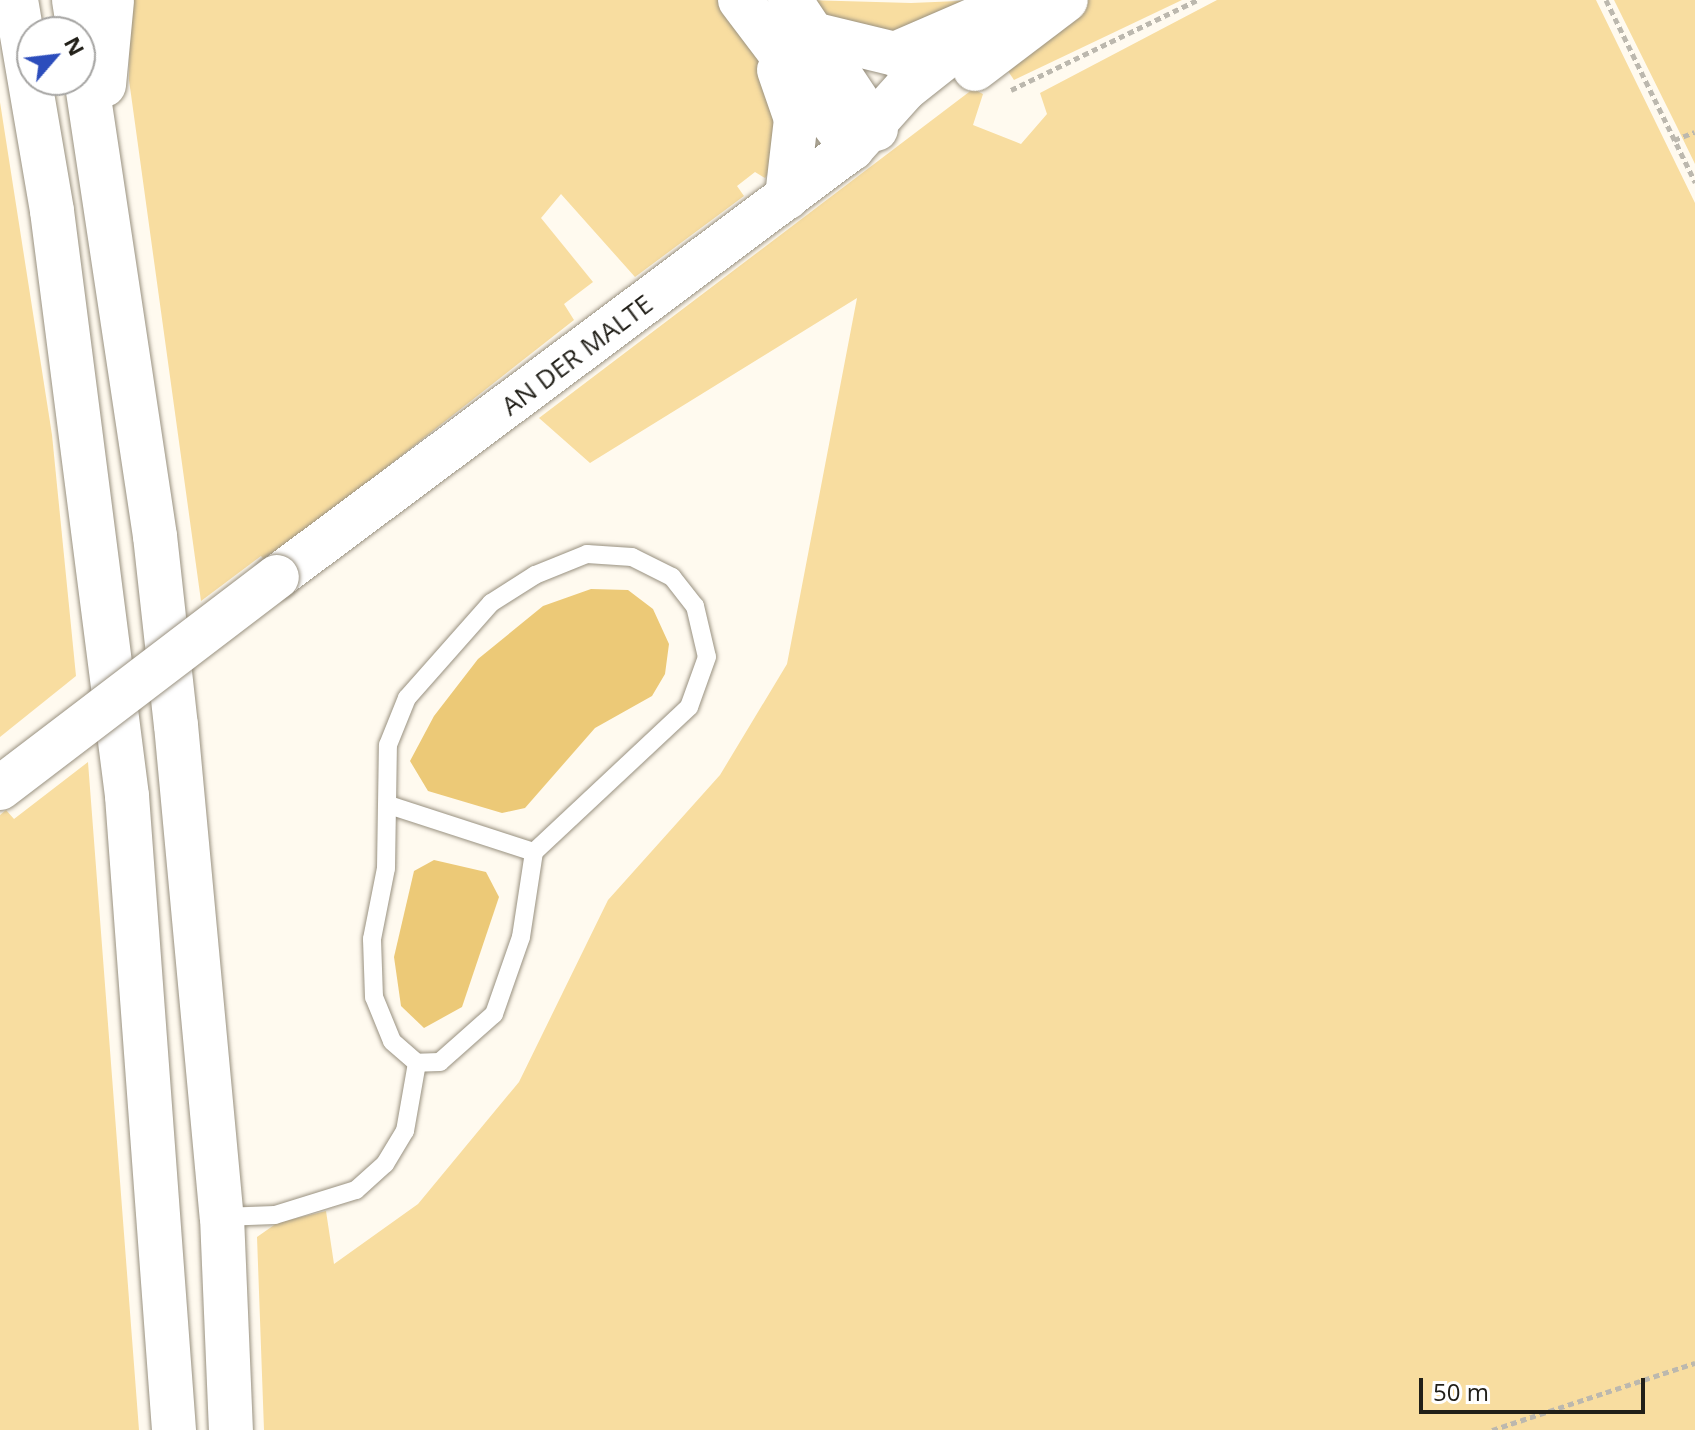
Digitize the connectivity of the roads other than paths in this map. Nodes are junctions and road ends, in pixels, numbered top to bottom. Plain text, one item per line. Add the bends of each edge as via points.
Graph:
1 (16, 0) edge
2 (112, 0) edge
3 (1066, 0) edge
4 (1016, 1) edge
5 (776, 16) edge
6 (89, 96) edge
7 (864, 138) junction
8 (98, 155) junction
9 (787, 197) junction
10 (0, 788) edge
11 (389, 805) junction
12 (534, 852) junction
13 (417, 1063) junction
14 (222, 1217) junction
15 (174, 1430) edge
16 (231, 1430) edge

1 - 15 main road via 69,333 127,796
2 - 8 main road
3 - 7 main road, AN DER MALTE via 921,113
4 - 5 main road via 895,54
4 - 7 main road, AN DER MALTE via 905,89
5 - 7 main road
5 - 9 main road via 796,119
6 - 8 main road
7 - 9 main road, AN DER MALTE
8 - 14 main road via 155,536
9 - 10 main road, AN DER MALTE, bridge
11 - 12 lane
11 - 12 lane via 388,745 407,698 491,603 587,554 632,557 672,577 695,606 707,657 689,707
11 - 13 lane via 386,868 372,939 374,997 392,1041
12 - 13 lane via 521,937 494,1014 440,1062
13 - 14 lane via 405,1131 385,1164 356,1190 275,1215
14 - 16 main road

